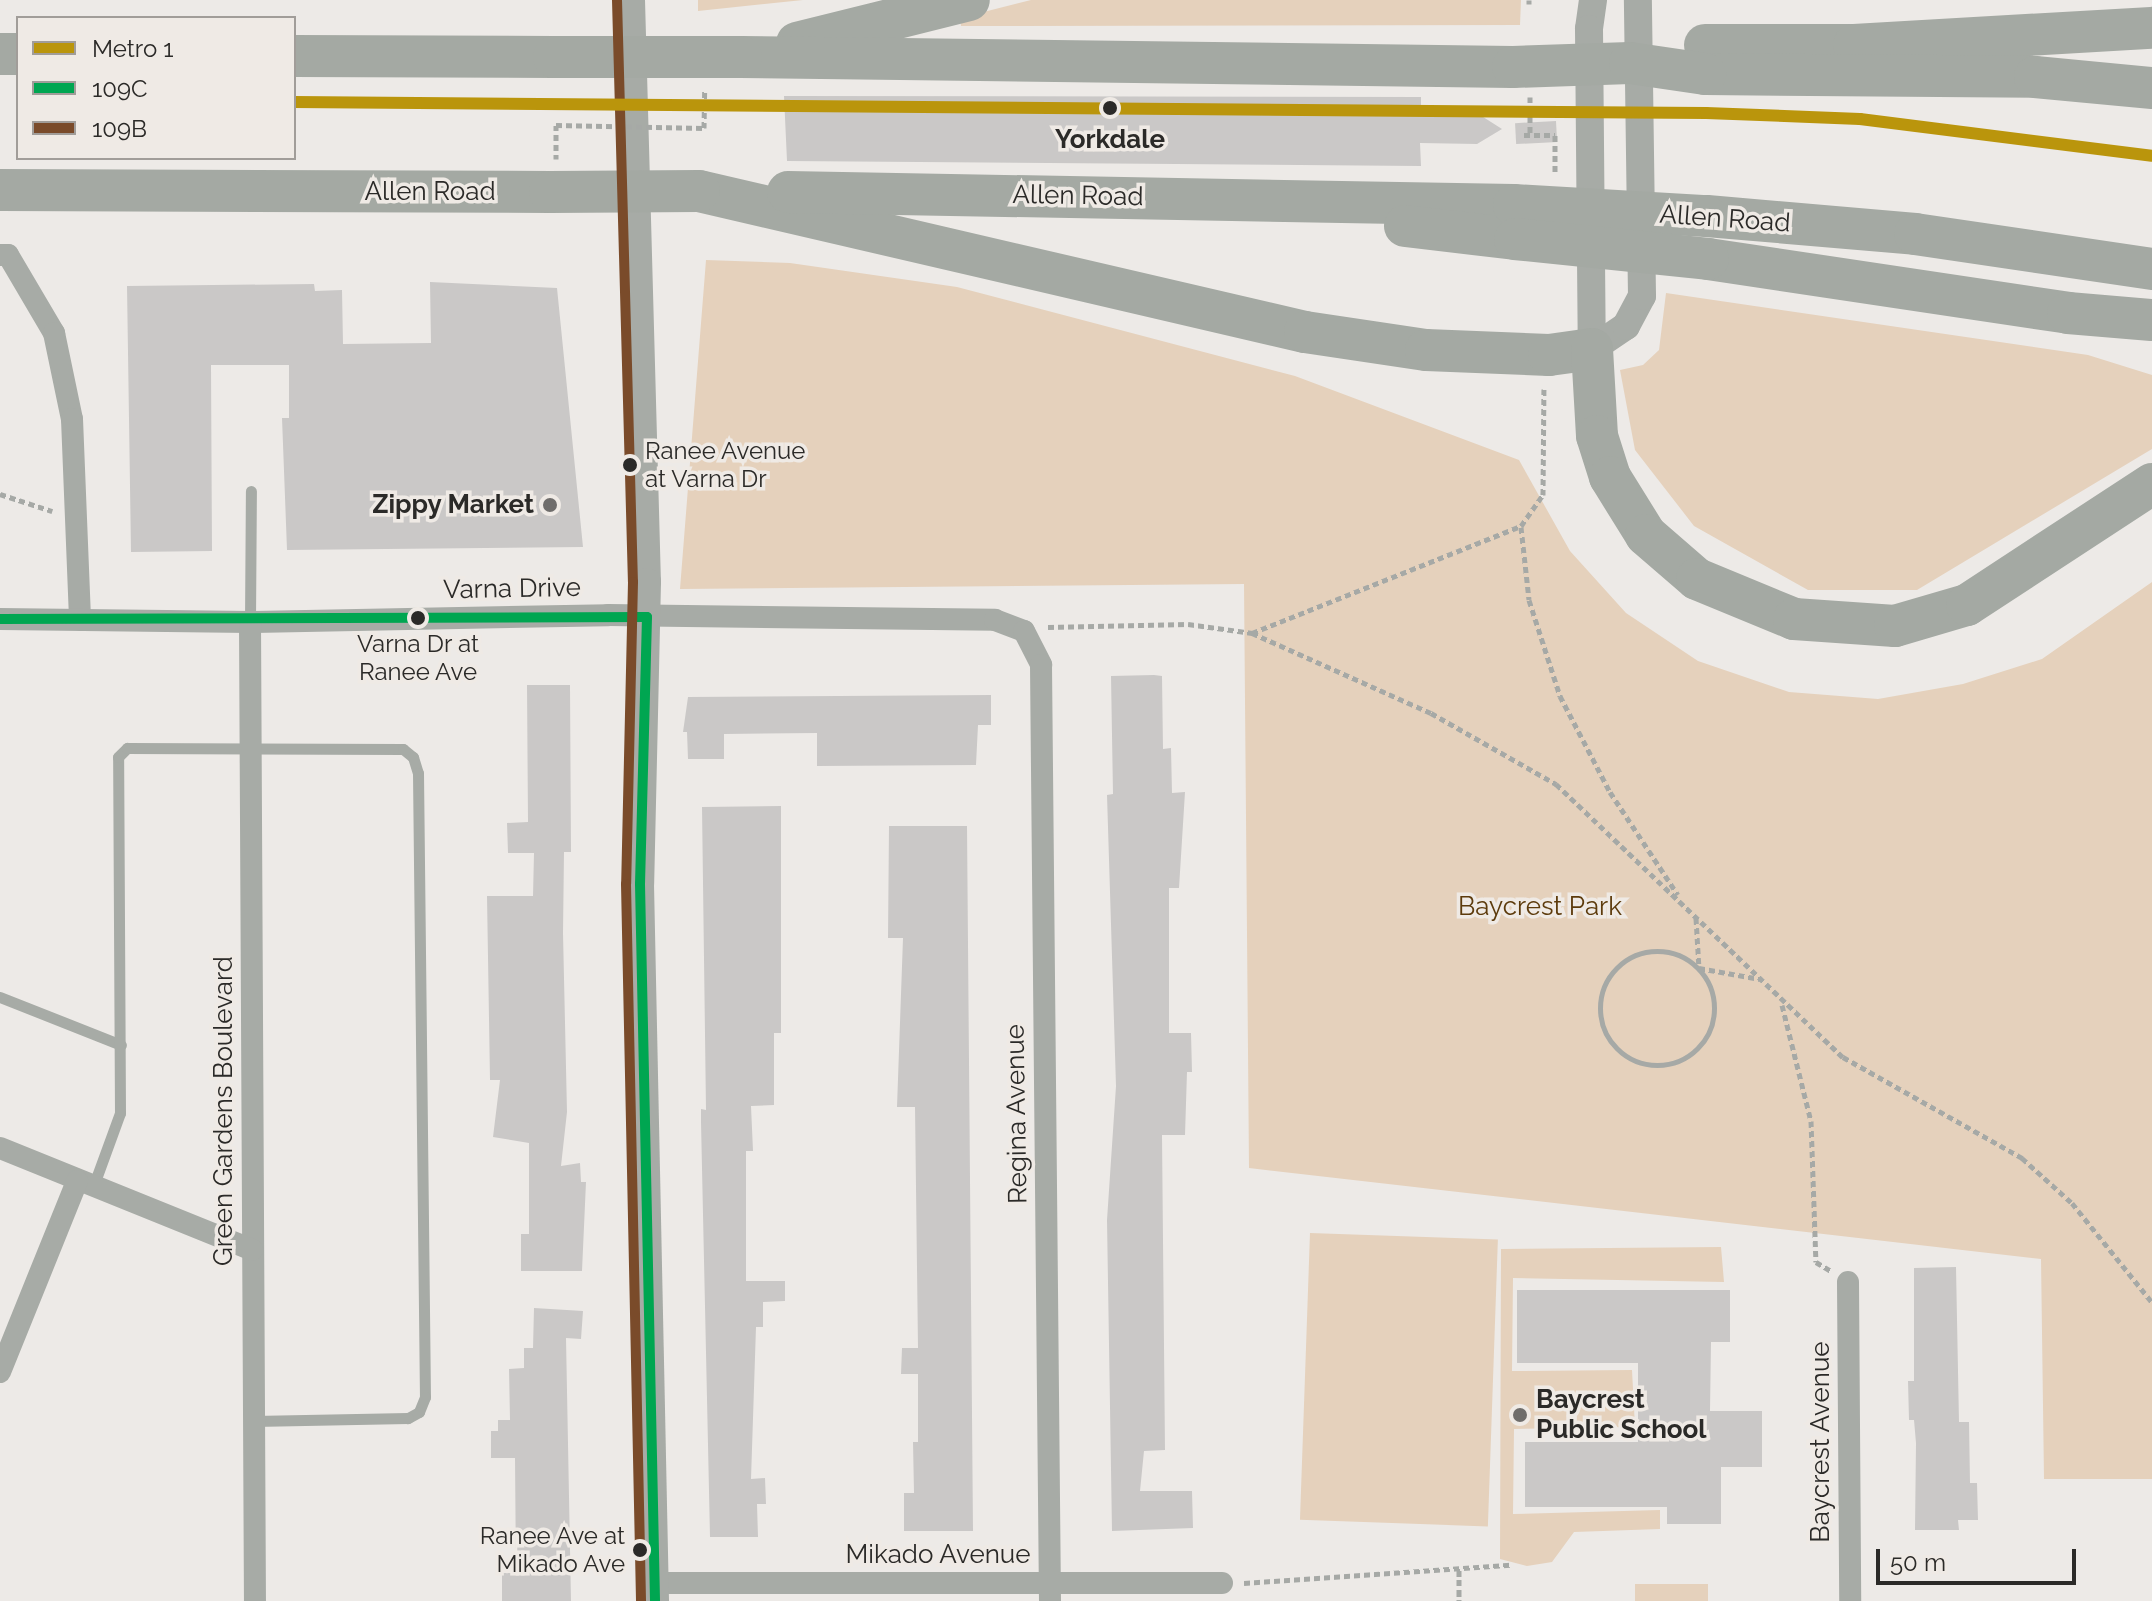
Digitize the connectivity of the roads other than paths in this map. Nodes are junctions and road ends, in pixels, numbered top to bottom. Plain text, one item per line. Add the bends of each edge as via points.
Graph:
1 (631, 0) edge
2 (969, 0) edge
3 (1571, 0) edge
4 (1593, 0) edge
5 (1638, 0) edge
6 (2152, 28) edge
7 (1589, 29) junction
8 (296, 56) edge
9 (741, 57) junction
10 (1705, 60) junction
11 (2152, 88) edge
12 (0, 190) edge
13 (699, 191) junction
14 (1514, 222) junction
15 (4, 255) edge
16 (2152, 269) edge
17 (2068, 313) junction
18 (2152, 320) edge
19 (2152, 333) edge
20 (1592, 349) junction
21 (2152, 484) edge
22 (251, 491) dead end
23 (2152, 496) edge
24 (2081, 533) junction
25 (647, 617) junction
26 (0, 619) edge
27 (80, 620) junction
28 (250, 622) junction
29 (1024, 631) joint
30 (252, 748) junction
31 (0, 997) edge
32 (121, 1045) junction
33 (0, 1148) edge
34 (85, 1184) junction
35 (252, 1250) junction
36 (1848, 1282) road end
37 (0, 1372) edge
38 (251, 1421) junction
39 (1222, 1583) road end
40 (654, 1592) edge
41 (1050, 1592) edge
42 (255, 1601) edge
43 (1850, 1601) edge

1 - 25 street
2 - 9 highway
3 - 7 street
4 - 7 street
5 - 20 street via 1642,296 1626,326
6 - 10 highway via 1854,45
7 - 20 street
8 - 9 highway, bridge
9 - 10 highway, bridge via 1513,67
10 - 11 highway
12 - 13 highway, Allen Road, bridge
13 - 14 highway, Allen Road via 1194,197
13 - 20 highway via 1305,332 1426,350 1549,355
14 - 16 highway, Allen Road, bridge via 1707,216 1915,234
14 - 17 highway, bridge via 1708,259
15 - 27 street via 54,333 72,419
17 - 18 highway
17 - 19 highway
20 - 24 highway via 1597,436 1628,510 1646,535 1697,579 1761,609 1860,627 1925,620 2000,587
21 - 24 highway
22 - 28 lane
23 - 24 highway
25 - 28 street, Varna Drive
25 - 29 street, Varna Drive via 995,620
25 - 40 street via 640,884
26 - 27 street, Varna Drive
27 - 28 street, Varna Drive
28 - 30 street, Green Gardens Boulevard
29 - 41 street, Regina Avenue via 1041,665
30 - 32 lane via 127,748 118,757
30 - 35 street, Green Gardens Boulevard
30 - 38 lane via 403,749 413,757 418,773 425,1397 419,1412 408,1418
31 - 32 lane
32 - 34 lane via 120,1113
33 - 34 street
34 - 35 street
34 - 37 street
35 - 38 street, Green Gardens Boulevard
36 - 43 street, Baycrest Avenue
38 - 42 street, Green Gardens Boulevard
39 - 41 street, Mikado Avenue
40 - 41 street, Mikado Avenue

